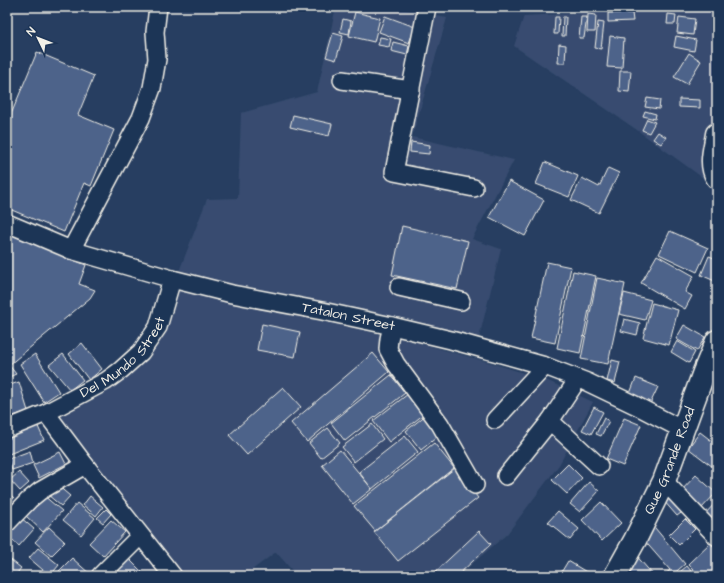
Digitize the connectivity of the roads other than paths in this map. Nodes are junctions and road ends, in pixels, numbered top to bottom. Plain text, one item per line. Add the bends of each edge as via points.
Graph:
1 (158, 7) edge
2 (427, 7) edge
3 (342, 80) dead end
4 (411, 90) junction
5 (717, 134) edge
6 (717, 177) edge
7 (474, 188) dead end
8 (7, 223) edge
9 (70, 250) junction
10 (172, 279) junction
11 (399, 287) dead end
12 (461, 301) dead end
13 (392, 326) junction
14 (717, 341) edge
15 (545, 366) junction
16 (578, 379) junction
17 (46, 413) junction
18 (495, 420) dead end
19 (550, 421) junction
20 (7, 429) edge
21 (683, 430) junction
22 (85, 465) junction
23 (599, 466) dead end
24 (506, 476) dead end
25 (664, 481) junction
26 (476, 485) dead end
27 (7, 523) edge
28 (140, 536) junction
29 (717, 536) edge
30 (617, 575) edge
31 (100, 576) edge
32 (173, 576) edge

1 - 9 street via 155,32 157,59 152,88 141,118
2 - 4 street
3 - 4 street
4 - 7 street via 394,172
5 - 6 main road via 713,168
8 - 9 street, Tatalon Street
9 - 10 street, Tatalon Street
10 - 13 street, Tatalon Street via 232,294
10 - 17 street, Del Mundo Street via 158,328 141,352 106,381
11 - 12 street
13 - 15 street, Tatalon Street
13 - 26 street via 388,349 440,424
14 - 21 main road, Que Grande Road
15 - 16 street, Tatalon Street
15 - 18 street
16 - 19 street
16 - 21 street, Tatalon Street
17 - 20 street, Del Mundo Street
17 - 22 street
19 - 23 street
19 - 24 street
21 - 25 main road, Que Grande Road
22 - 27 street via 40,491
22 - 28 street
25 - 29 street
25 - 30 main road, Que Grande Road
28 - 31 street
28 - 32 street

